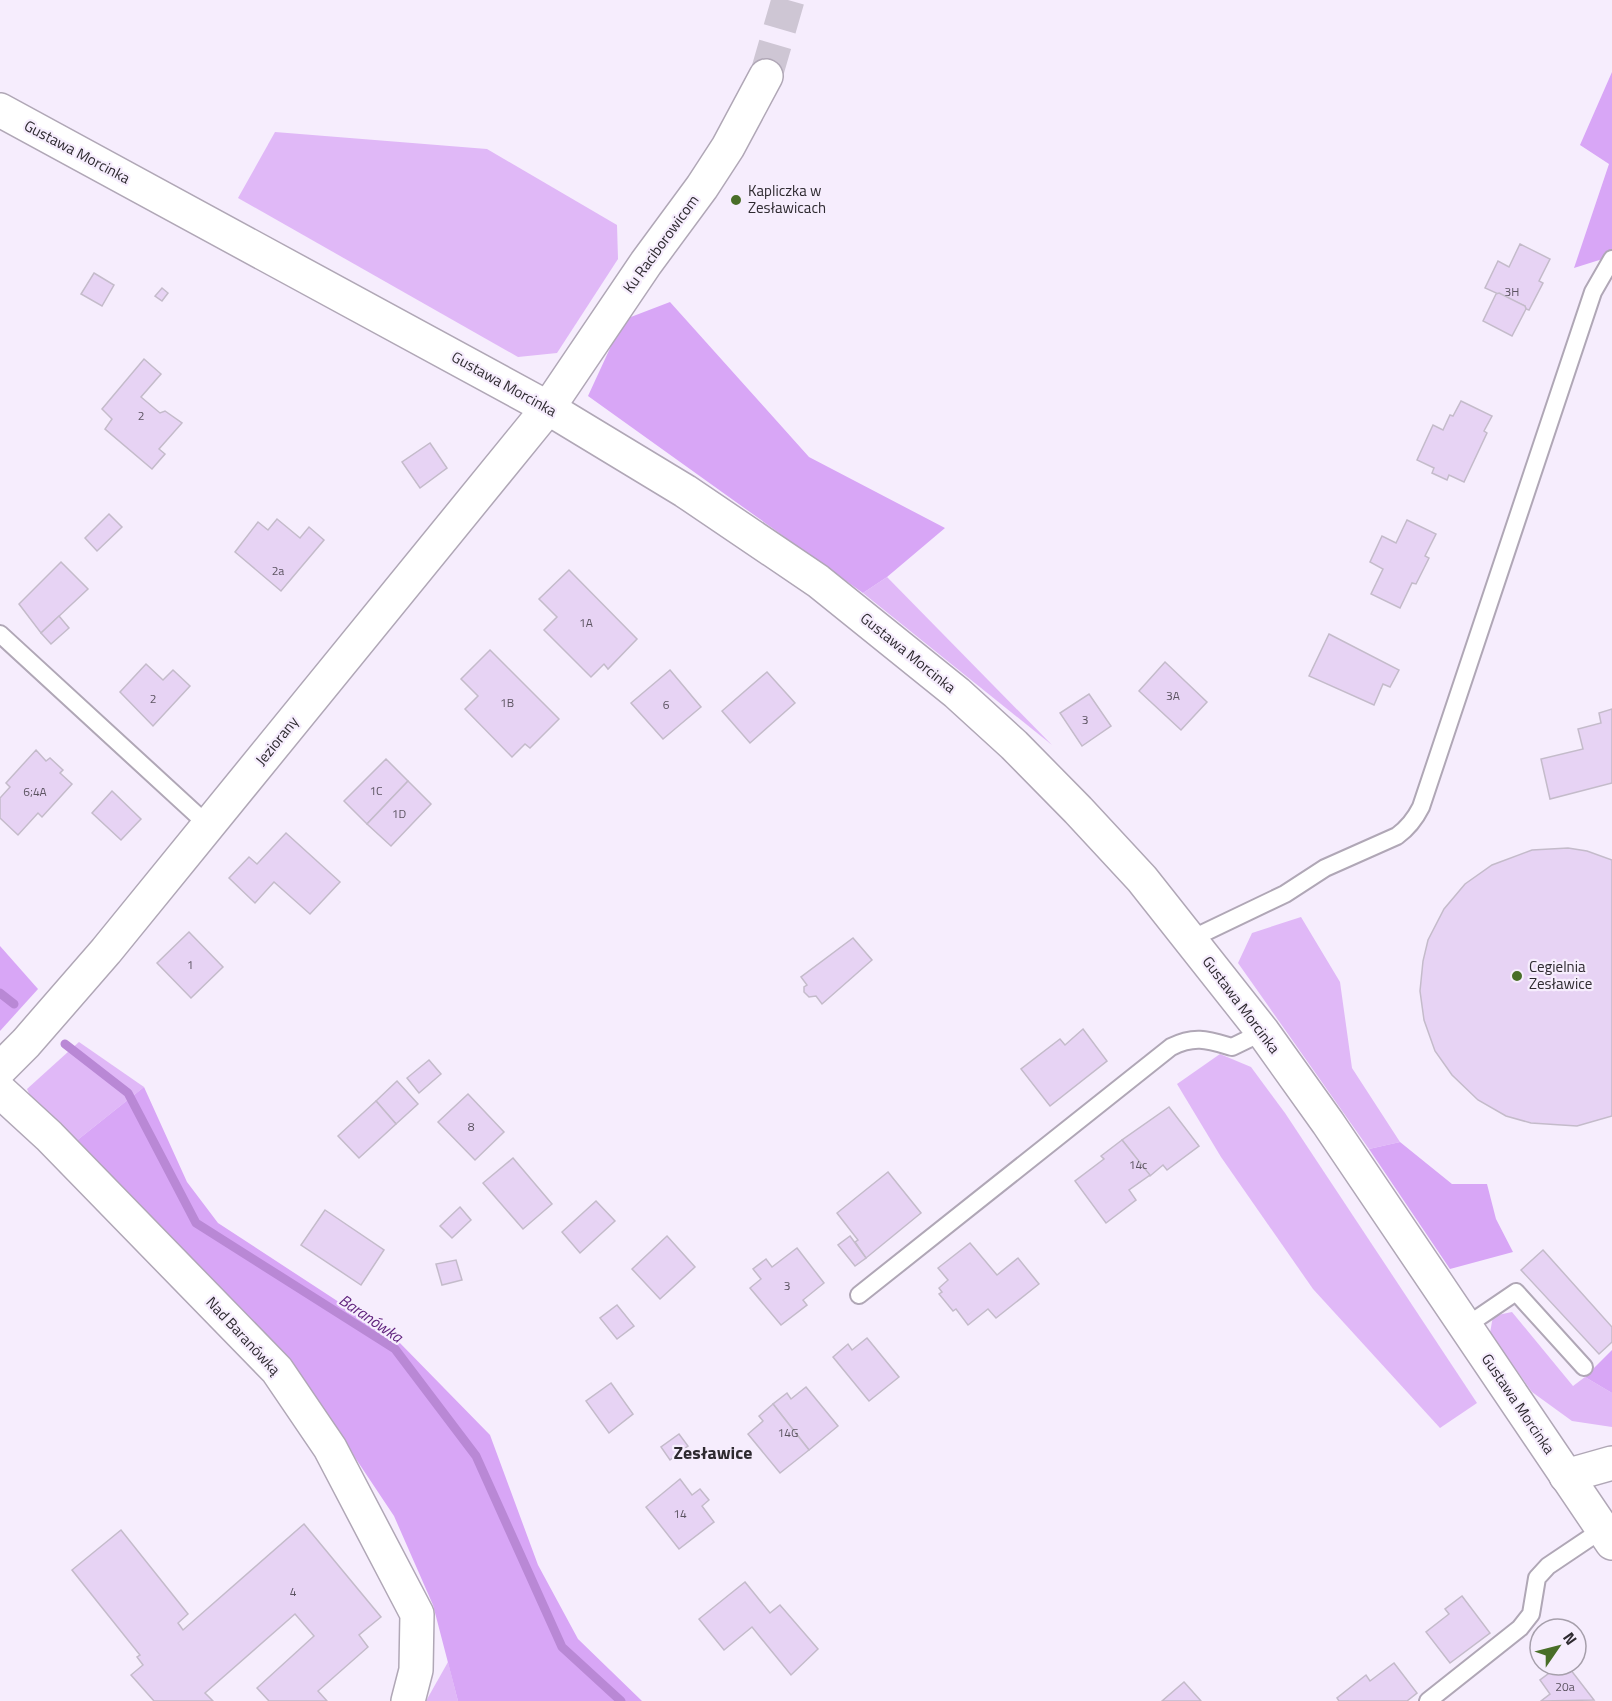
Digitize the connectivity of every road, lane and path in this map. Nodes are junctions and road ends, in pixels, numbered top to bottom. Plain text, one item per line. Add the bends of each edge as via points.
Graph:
1 (766, 76) tunnel mouth
2 (0, 110) edge
3 (1612, 259) edge
4 (548, 408) junction
5 (0, 634) edge
6 (209, 826) junction
7 (1191, 939) junction
8 (1263, 1032) junction
9 (0, 1069) edge
10 (0, 1091) edge
11 (859, 1295) dead end
12 (1466, 1326) junction
13 (1584, 1367) dead end
14 (1612, 1463) edge
15 (1566, 1476) junction
16 (1608, 1536) edge
17 (408, 1701) edge
18 (1428, 1701) edge

1 - 4 street, Ku Raciborowicom via 702,187
2 - 4 street, Gustawa Morcinka
3 - 7 lane via 1593,292 1415,818 1407,829 1389,840 1325,868 1285,894
4 - 6 street, Jeziorany
4 - 7 street, Gustawa Morcinka via 685,491 818,580 895,641 965,700 1062,794 1142,879
5 - 6 lane
6 - 9 street, Jeziorany via 99,959
7 - 8 street, Gustawa Morcinka
8 - 11 lane via 1232,1047 1203,1039 1185,1040 1171,1047
8 - 12 street, Gustawa Morcinka
10 - 17 street, Nad Baranówką via 278,1370 330,1448 417,1614 416,1670
12 - 13 lane via 1516,1292
12 - 15 street, Gustawa Morcinka
14 - 15 street
15 - 16 street, Gustawa Morcinka
16 - 18 lane, Gustawa Morcinka via 1548,1566 1538,1578 1531,1614 1520,1628

